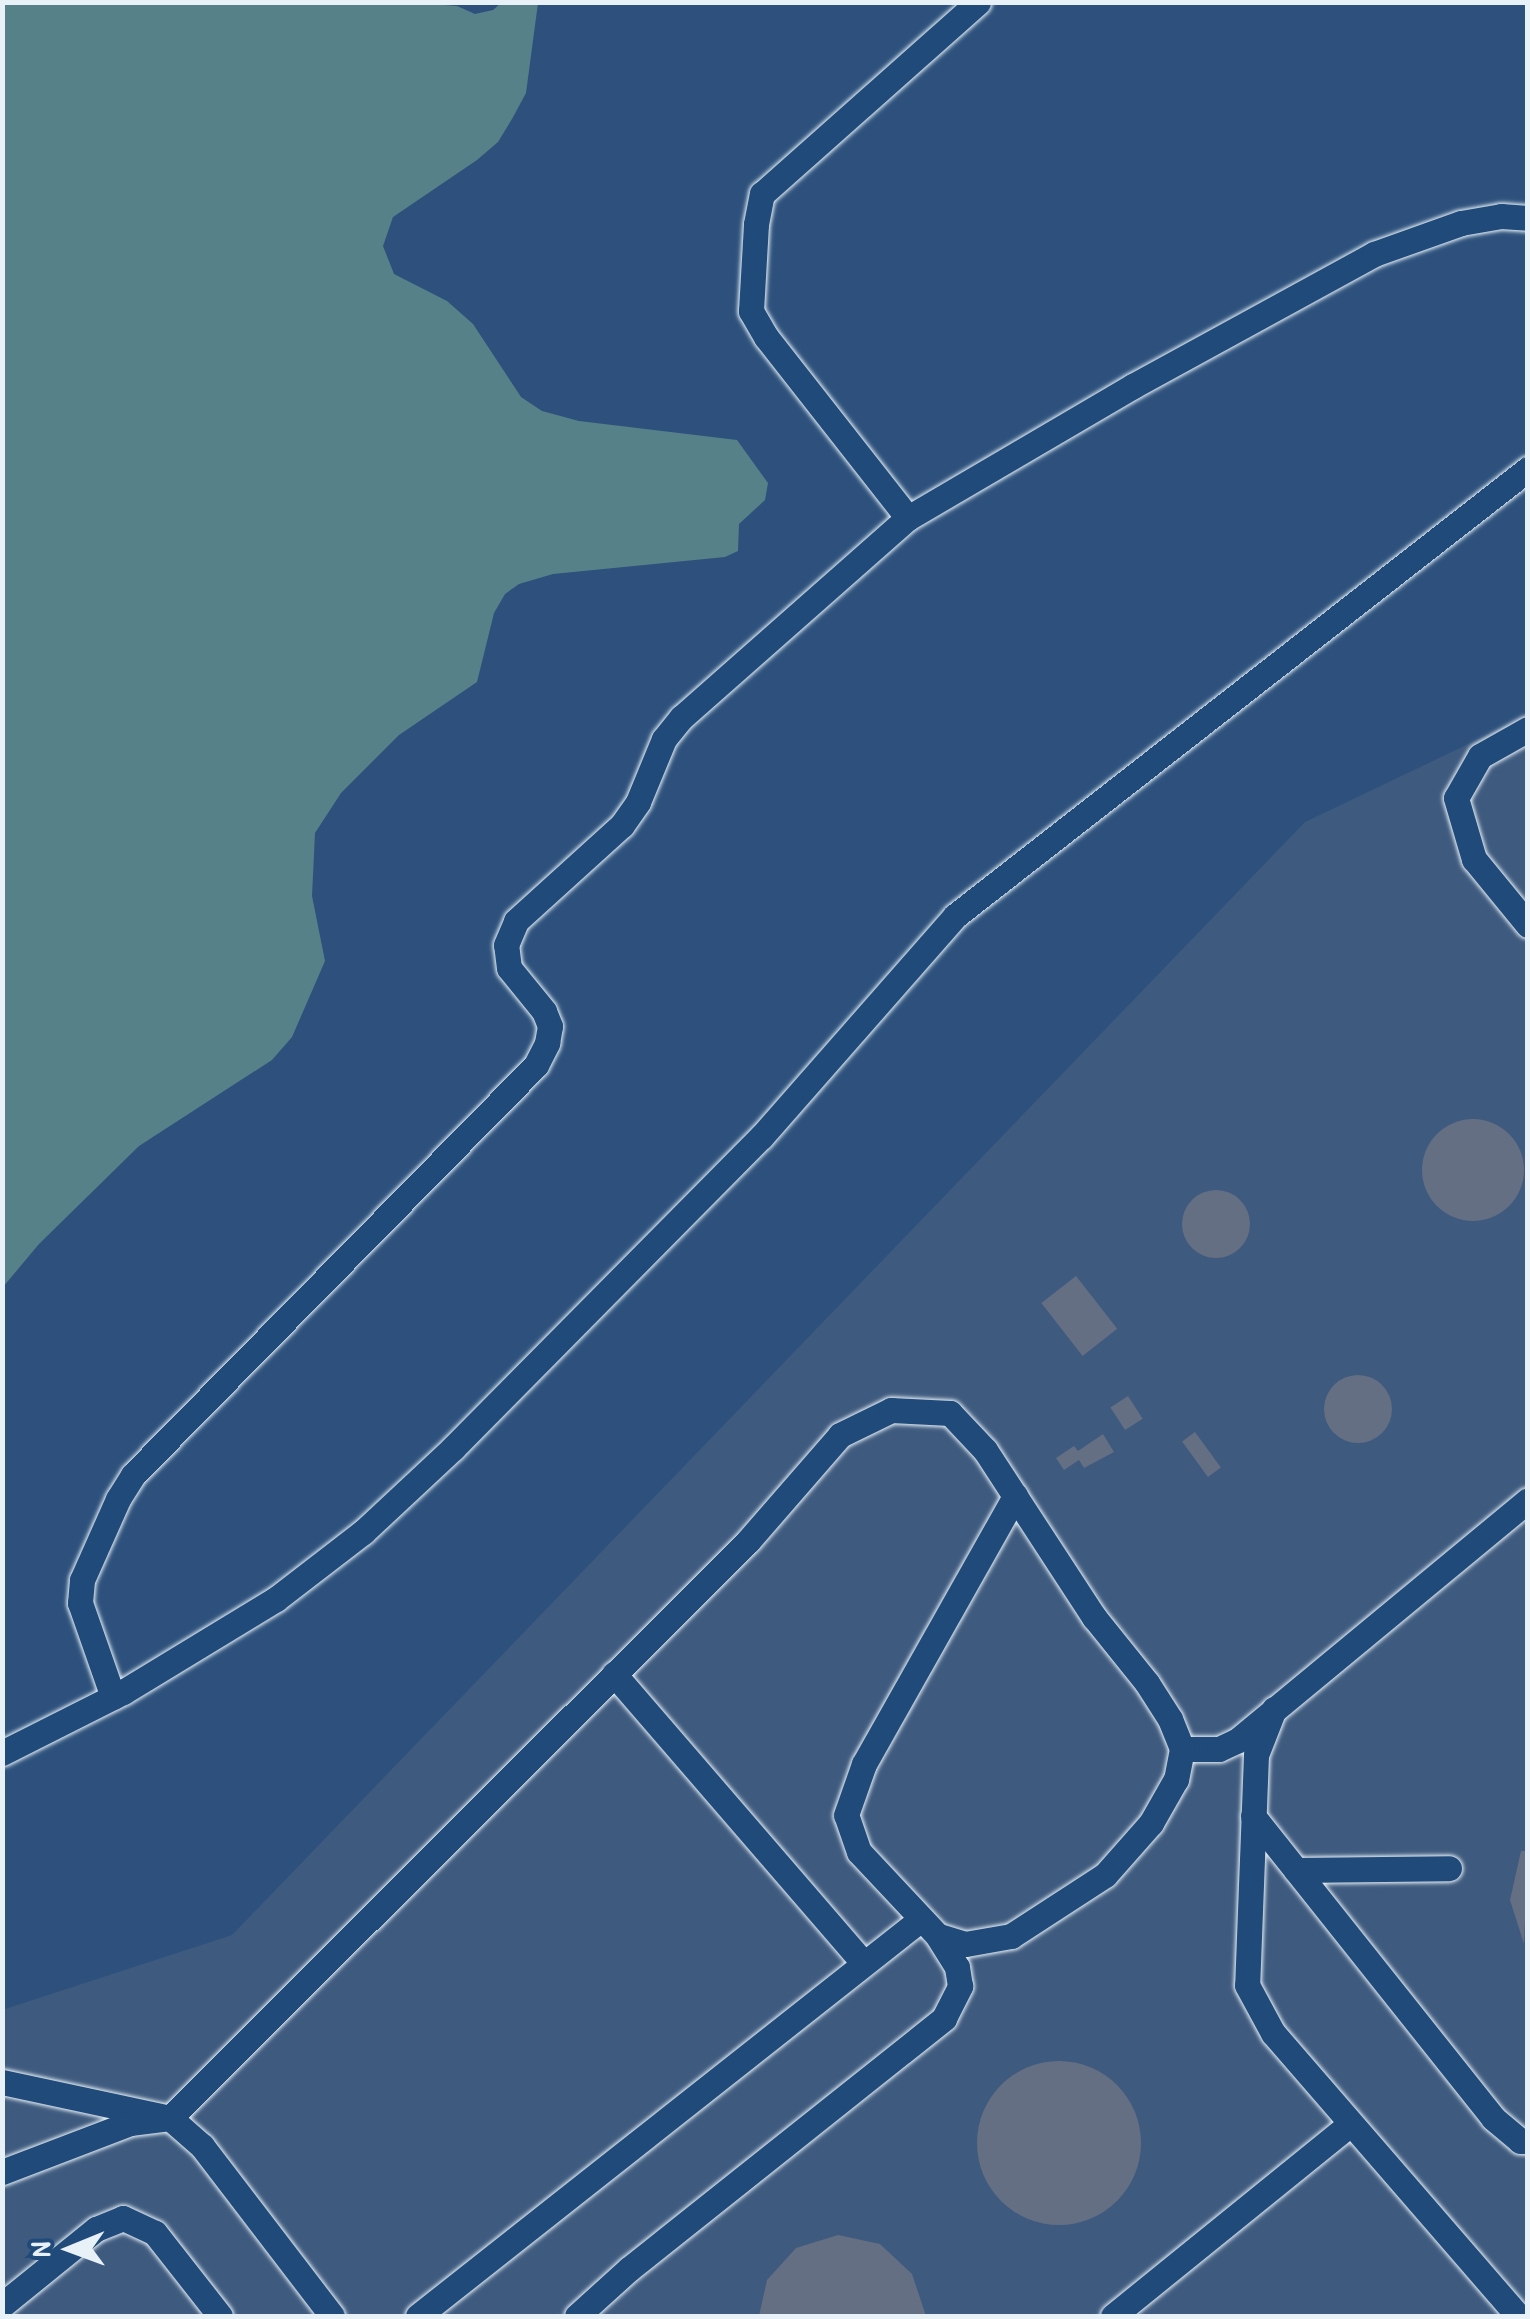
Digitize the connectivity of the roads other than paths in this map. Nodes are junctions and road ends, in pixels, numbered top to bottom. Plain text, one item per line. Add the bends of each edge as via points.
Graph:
1 (978, 2) edge
2 (1528, 218) edge
3 (1528, 470) edge
4 (908, 518) junction
5 (1528, 729) edge
6 (1528, 925) edge
7 (1015, 1496) junction
8 (1528, 1500) edge
9 (614, 1674) junction
10 (112, 1697) junction
11 (1274, 1709) junction
12 (1182, 1749) junction
13 (2, 1753) edge
14 (1253, 1816) junction
15 (1449, 1868) dead end
16 (1296, 1870) junction
17 (929, 1927) junction
18 (863, 1962) junction
19 (2, 2082) edge
20 (170, 2118) junction
21 (1350, 2124) junction
22 (1528, 2141) edge
23 (2, 2172) edge
24 (2, 2305) edge
25 (220, 2316) edge
26 (332, 2316) edge
27 (419, 2316) edge
28 (577, 2316) edge
29 (1113, 2316) edge
30 (1518, 2316) edge

1 - 4 street via 762,194 756,224 751,311
2 - 4 street via 1462,224 1374,254
3 - 10 street via 955,916 761,1137 364,1532 276,1599
4 - 10 street via 682,717 664,739 622,825 516,921 506,945 509,968 550,1026 536,1065 133,1475 82,1580 85,1624
5 - 6 street via 1480,756 1456,798 1474,860
7 - 9 street via 986,1450 950,1413 891,1410 840,1435 748,1541
7 - 12 street via 1094,1617 1147,1683
7 - 17 street via 864,1764 846,1816 859,1852
8 - 11 street
9 - 18 street
9 - 20 street
10 - 13 street
11 - 12 street via 1219,1749
11 - 14 street via 1256,1756
12 - 17 street via 1176,1778 1151,1823 1106,1874 1011,1936 964,1944
14 - 16 street
14 - 21 street via 1247,1985 1273,2033
15 - 16 street
16 - 22 street via 1493,2118
17 - 18 street
17 - 28 street via 957,1967 960,1986 944,2018
18 - 27 street
19 - 20 street
20 - 23 street via 130,2123
20 - 26 street via 202,2146
21 - 29 street
21 - 30 street
24 - 25 street via 96,2228 122,2218 155,2233

